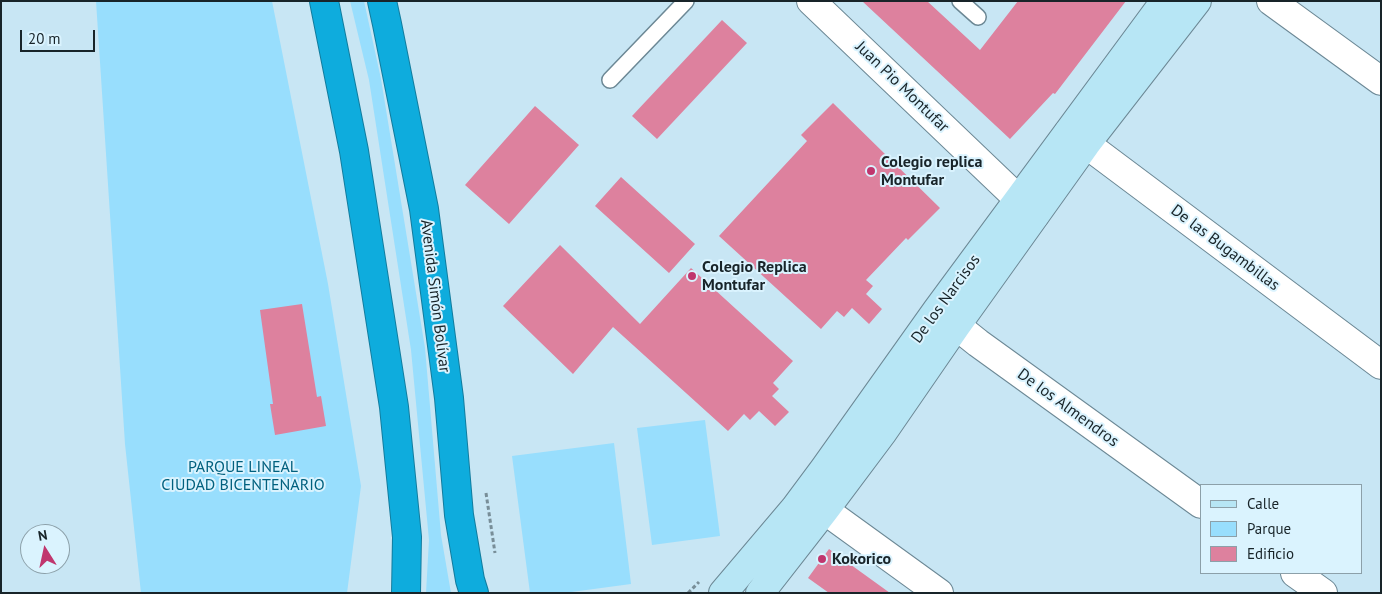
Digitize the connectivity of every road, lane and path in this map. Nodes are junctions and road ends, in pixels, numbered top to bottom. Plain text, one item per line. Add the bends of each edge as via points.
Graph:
1 (324, 1) edge
2 (382, 1) edge
3 (686, 1) edge
4 (811, 1) edge
5 (960, 1) edge
6 (1165, 1) edge
7 (1197, 1) edge
8 (1271, 1) edge
9 (978, 17) dead end
10 (610, 80) dead end
11 (1381, 81) edge
12 (1077, 138) junction
13 (1028, 208) junction
14 (946, 318) junction
15 (1381, 365) edge
16 (814, 503) junction
17 (1200, 503) edge
18 (1296, 574) edge
19 (406, 593) edge
20 (474, 593) edge
21 (723, 593) edge
22 (760, 593) edge
23 (939, 593) edge
24 (1323, 593) edge

1 - 19 highway via 354,151 394,407 407,537
2 - 20 highway, Avenida Simón Bolívar via 424,209 449,398 459,515
3 - 10 lane
4 - 13 street, Juan Pio Montufar
5 - 9 lane
6 - 12 street, De los Narcisos
7 - 12 street, De los Narcisos
8 - 11 street
12 - 13 street, De los Narcisos
12 - 15 street, De las Bugambillas
13 - 14 street, De los Narcisos
14 - 16 street, De los Narcisos via 883,432
14 - 17 street, De los Almendros
16 - 21 street, De los Narcisos via 795,508
16 - 22 street, De los Narcisos
16 - 23 street
18 - 24 street

